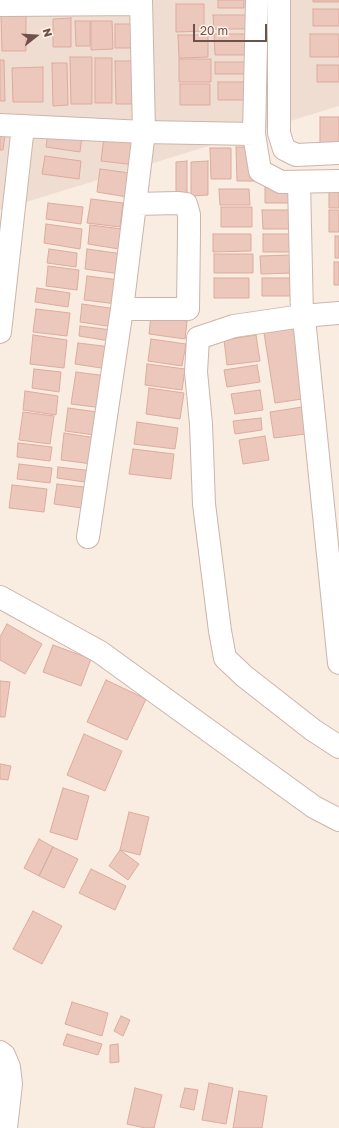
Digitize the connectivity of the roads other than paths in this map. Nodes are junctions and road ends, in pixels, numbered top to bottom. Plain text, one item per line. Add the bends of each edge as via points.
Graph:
1 (256, 0) edge
2 (280, 0) edge
3 (141, 2) edge
4 (0, 5) edge
5 (0, 125) edge
6 (23, 126) junction
7 (144, 132) junction
8 (254, 134) junction
9 (339, 153) edge
10 (339, 181) edge
11 (299, 182) junction
12 (136, 204) junction
13 (122, 310) junction
14 (339, 313) edge
15 (302, 316) junction
16 (0, 332) edge
17 (88, 537) dead end
18 (0, 597) edge
19 (339, 663) edge
20 (339, 746) edge
21 (339, 820) edge
22 (0, 1052) edge
23 (6, 1128) edge

1 - 8 street
2 - 9 street via 279,132 284,149 296,155
3 - 4 street
3 - 7 street
5 - 6 street
6 - 7 street
6 - 16 street
7 - 8 street
7 - 12 street
8 - 11 street via 260,171 281,182
10 - 11 street
11 - 15 street
12 - 13 street
12 - 13 street via 186,204 189,215 188,309
13 - 17 street
14 - 15 street
15 - 19 street
15 - 20 street via 234,326 198,338 196,372 204,504 225,658 313,730
18 - 21 street via 100,652 314,807
22 - 23 street via 9,1067 11,1084

